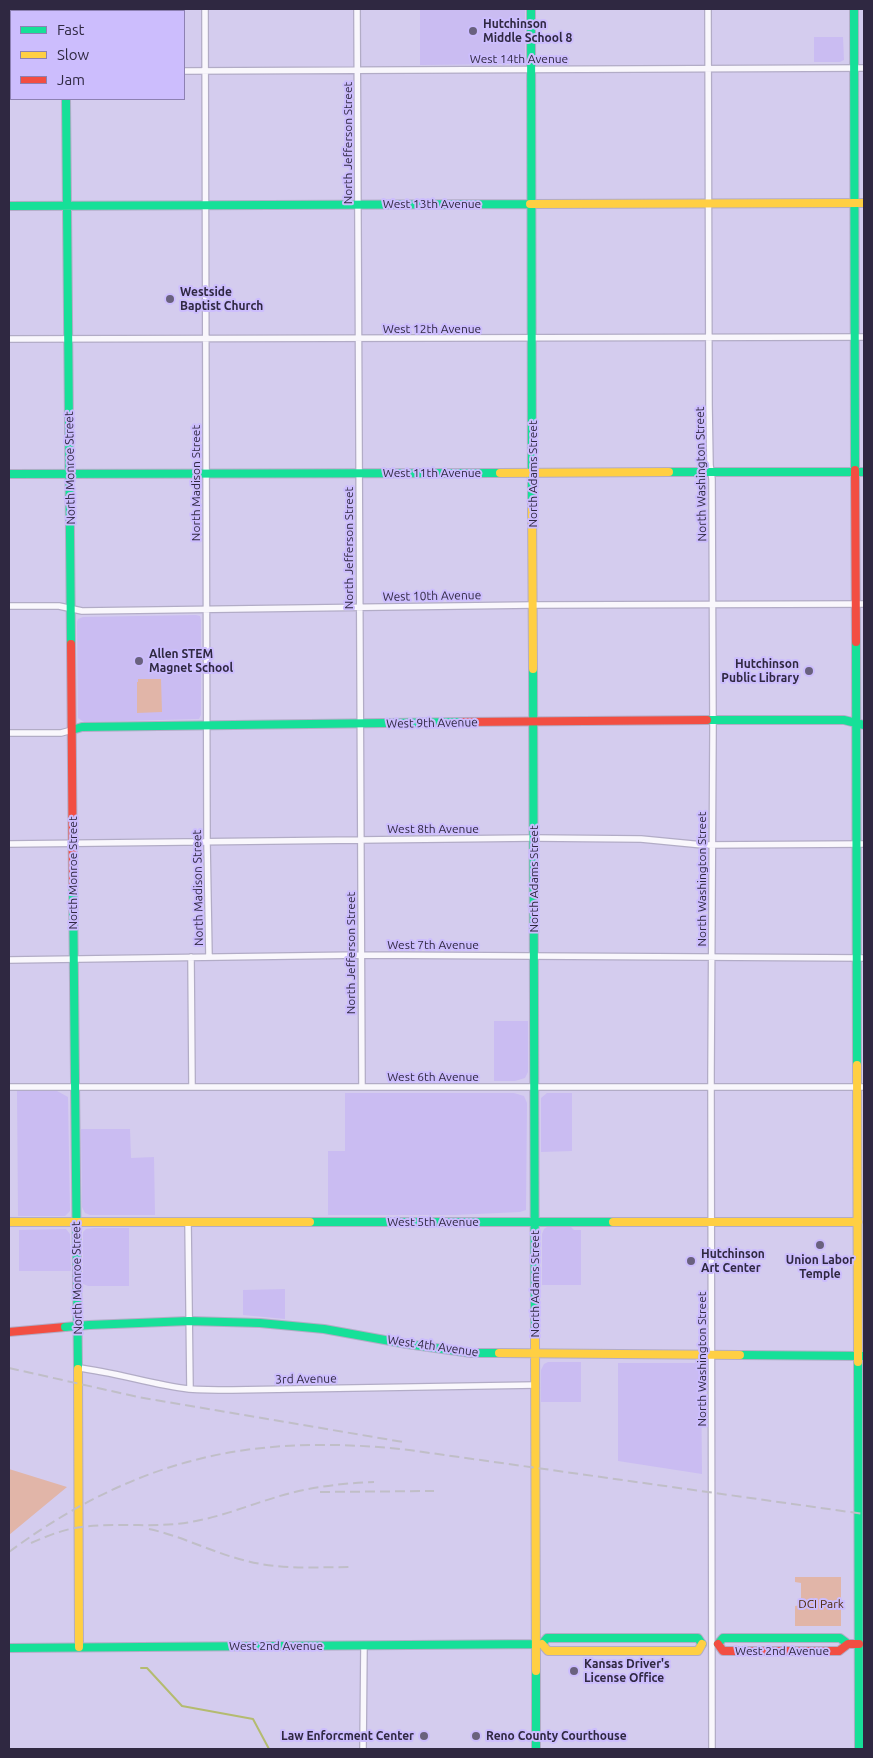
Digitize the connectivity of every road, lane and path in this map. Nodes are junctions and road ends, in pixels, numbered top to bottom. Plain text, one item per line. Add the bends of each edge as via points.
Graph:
1 (205, 9) edge
2 (358, 9) edge
3 (531, 9) edge
4 (708, 9) edge
5 (854, 9) edge
6 (854, 68) junction
7 (864, 68) edge
8 (532, 69) junction
9 (708, 69) junction
10 (358, 70) junction
11 (185, 71) edge
12 (206, 71) junction
13 (66, 100) edge
14 (708, 203) junction
15 (855, 203) junction
16 (864, 203) edge
17 (358, 204) junction
18 (532, 204) junction
19 (67, 205) junction
20 (205, 205) junction
21 (9, 206) edge
22 (855, 337) junction
23 (864, 337) edge
24 (532, 338) junction
25 (709, 338) junction
26 (9, 339) edge
27 (205, 339) junction
28 (358, 339) junction
29 (68, 340) junction
30 (711, 472) junction
31 (860, 472) edge
32 (70, 473) junction
33 (206, 473) junction
34 (359, 473) junction
35 (533, 473) junction
36 (9, 474) edge
37 (713, 604) junction
38 (860, 604) edge
39 (533, 605) junction
40 (9, 606) edge
41 (70, 608) junction
42 (359, 608) junction
43 (206, 610) junction
44 (713, 720) junction
45 (533, 721) junction
46 (360, 724) junction
47 (860, 724) edge
48 (206, 725) junction
49 (72, 730) junction
50 (9, 733) edge
51 (534, 838) junction
52 (361, 839) junction
53 (207, 842) junction
54 (9, 844) edge
55 (73, 844) junction
56 (860, 844) edge
57 (712, 845) junction
58 (362, 955) junction
59 (534, 956) junction
60 (191, 957) junction
61 (209, 957) junction
62 (711, 957) junction
63 (861, 958) edge
64 (74, 959) junction
65 (9, 960) edge
66 (192, 1086) junction
67 (9, 1087) edge
68 (75, 1087) junction
69 (362, 1087) junction
70 (534, 1087) junction
71 (711, 1087) junction
72 (861, 1087) edge
73 (188, 1221) junction
74 (711, 1221) junction
75 (9, 1222) edge
76 (76, 1222) junction
77 (534, 1222) junction
78 (861, 1222) edge
79 (189, 1321) junction
80 (9, 1332) edge
81 (535, 1355) junction
82 (712, 1356) junction
83 (861, 1356) edge
84 (78, 1368) junction
85 (536, 1385) junction
86 (190, 1389) junction
87 (861, 1489) edge
88 (539, 1644) junction
89 (702, 1644) junction
90 (715, 1644) junction
91 (848, 1644) junction
92 (862, 1644) edge
93 (364, 1645) junction
94 (79, 1647) junction
95 (9, 1648) edge
96 (362, 1749) edge
97 (536, 1749) edge
98 (712, 1749) edge
99 (859, 1749) edge

1 - 12 street, North Madison Street
2 - 10 street, North Jefferson Street
3 - 8 street, North Adams Street
4 - 9 street, North Washington Street
5 - 6 street
6 - 7 street, West 14th Avenue
6 - 9 street, West 14th Avenue
6 - 15 street
8 - 9 street, West 14th Avenue
8 - 10 street, West 14th Avenue
8 - 18 street, North Adams Street
9 - 14 street, North Washington Street
10 - 12 street, West 14th Avenue
10 - 17 street, North Jefferson Street
11 - 12 street, West 14th Avenue
12 - 20 street, North Madison Street
13 - 19 street, North Monroe Street
14 - 15 street, West 13th Avenue
14 - 18 street, West 13th Avenue
14 - 25 street, North Washington Street
15 - 16 street, West 13th Avenue
15 - 22 street
17 - 18 street, West 13th Avenue
17 - 20 street, West 13th Avenue
17 - 28 street, North Jefferson Street
18 - 24 street, North Adams Street
19 - 20 street, West 13th Avenue
19 - 21 street, West 13th Avenue
19 - 29 street, North Monroe Street
20 - 27 street, North Madison Street
22 - 23 street, West 12th Avenue
22 - 25 street, West 12th Avenue
22 - 31 street
24 - 25 street, West 12th Avenue
24 - 28 street, West 12th Avenue
24 - 35 street, North Adams Street
25 - 30 street, North Washington Street
26 - 29 street, West 12th Avenue
27 - 28 street, West 12th Avenue
27 - 29 street, West 12th Avenue
27 - 33 street, North Madison Street
28 - 34 street, North Jefferson Street
29 - 32 street, North Monroe Street
30 - 31 street, West 11th Avenue
30 - 35 street, West 11th Avenue
30 - 37 street, North Washington Street
31 - 38 street
32 - 33 street, West 11th Avenue
32 - 36 street, West 11th Avenue
32 - 41 street, North Monroe Street
33 - 34 street, West 11th Avenue
33 - 43 street, North Madison Street
34 - 35 street, West 11th Avenue
34 - 42 street, North Jefferson Street
35 - 39 street, North Adams Street
37 - 38 street, West 10th Avenue
37 - 39 street, West 10th Avenue
37 - 44 street, North Washington Street
38 - 47 street
39 - 42 street, West 10th Avenue
39 - 45 street, North Adams Street
40 - 41 street, West 10th Avenue
41 - 43 street, West 10th Avenue via 82,611
41 - 49 street, North Monroe Street
42 - 43 street, West 10th Avenue
42 - 46 street, North Jefferson Street
43 - 48 street, North Madison Street
44 - 45 street, West 9th Avenue
44 - 47 street, West 9th Avenue via 844,720
44 - 57 street, North Washington Street
45 - 46 street, West 9th Avenue
45 - 51 street, North Adams Street
46 - 48 street, West 9th Avenue
46 - 52 street, North Jefferson Street
47 - 56 street
48 - 49 street, West 9th Avenue via 82,727
48 - 53 street, North Madison Street
49 - 50 street, West 9th Avenue
49 - 55 street, North Monroe Street
51 - 52 street, West 8th Avenue
51 - 57 street, West 8th Avenue via 642,839
51 - 59 street, North Adams Street
52 - 53 street, West 8th Avenue
52 - 58 street, North Jefferson Street
53 - 55 street, West 8th Avenue
53 - 61 street, North Madison Street
54 - 55 street, West 8th Avenue
55 - 64 street, North Monroe Street
56 - 57 street, West 8th Avenue
56 - 63 street
57 - 62 street, North Washington Street
58 - 59 street, West 7th Avenue
58 - 61 street, West 7th Avenue
58 - 69 street, North Jefferson Street
59 - 62 street, West 7th Avenue
59 - 70 street, North Adams Street
60 - 61 street, West 7th Avenue
60 - 64 street, West 7th Avenue
60 - 66 street, North Madison Street
62 - 63 street, West 7th Avenue
62 - 71 street, North Washington Street
63 - 72 street
64 - 65 street, West 7th Avenue
64 - 68 street, North Monroe Street
66 - 68 street, West 6th Avenue
66 - 69 street, West 6th Avenue
67 - 68 street, West 6th Avenue
68 - 76 street, North Monroe Street
69 - 70 street, West 6th Avenue
70 - 71 street, West 6th Avenue
70 - 77 street, North Adams Street
71 - 72 street, West 6th Avenue
71 - 74 street, North Washington Street
72 - 78 street
73 - 76 street, West 5th Avenue
73 - 77 street, West 5th Avenue
73 - 79 street
74 - 77 street, West 5th Avenue
74 - 78 street, West 5th Avenue
74 - 82 street, North Washington Street
75 - 76 street, West 5th Avenue
76 - 84 street, North Monroe Street
77 - 81 street, North Adams Street
78 - 83 street
79 - 80 street, West 4th Avenue, bridge
79 - 81 street, West 4th Avenue via 324,1329 471,1353
79 - 86 street
81 - 82 street, West 4th Avenue
81 - 85 street, North Adams Street
82 - 83 street, West 4th Avenue
82 - 90 street, North Washington Street
83 - 87 street
84 - 86 street, 3rd Avenue
84 - 94 street, North Monroe Street
85 - 86 street, 3rd Avenue
85 - 88 street, North Adams Street
87 - 92 street
88 - 89 street, West 2nd Avenue via 547,1638 698,1638
88 - 89 street, West 2nd Avenue via 548,1651 698,1651
88 - 93 street, West 2nd Avenue
88 - 97 street, North Adams Street
89 - 90 street, West 2nd Avenue
90 - 91 street, West 2nd Avenue via 723,1638 840,1638
90 - 91 street, West 2nd Avenue via 723,1651 839,1651
90 - 98 street, North Washington Street
91 - 92 street, West 2nd Avenue
92 - 99 street
93 - 94 street, West 2nd Avenue
93 - 96 street
94 - 95 street, West 2nd Avenue

